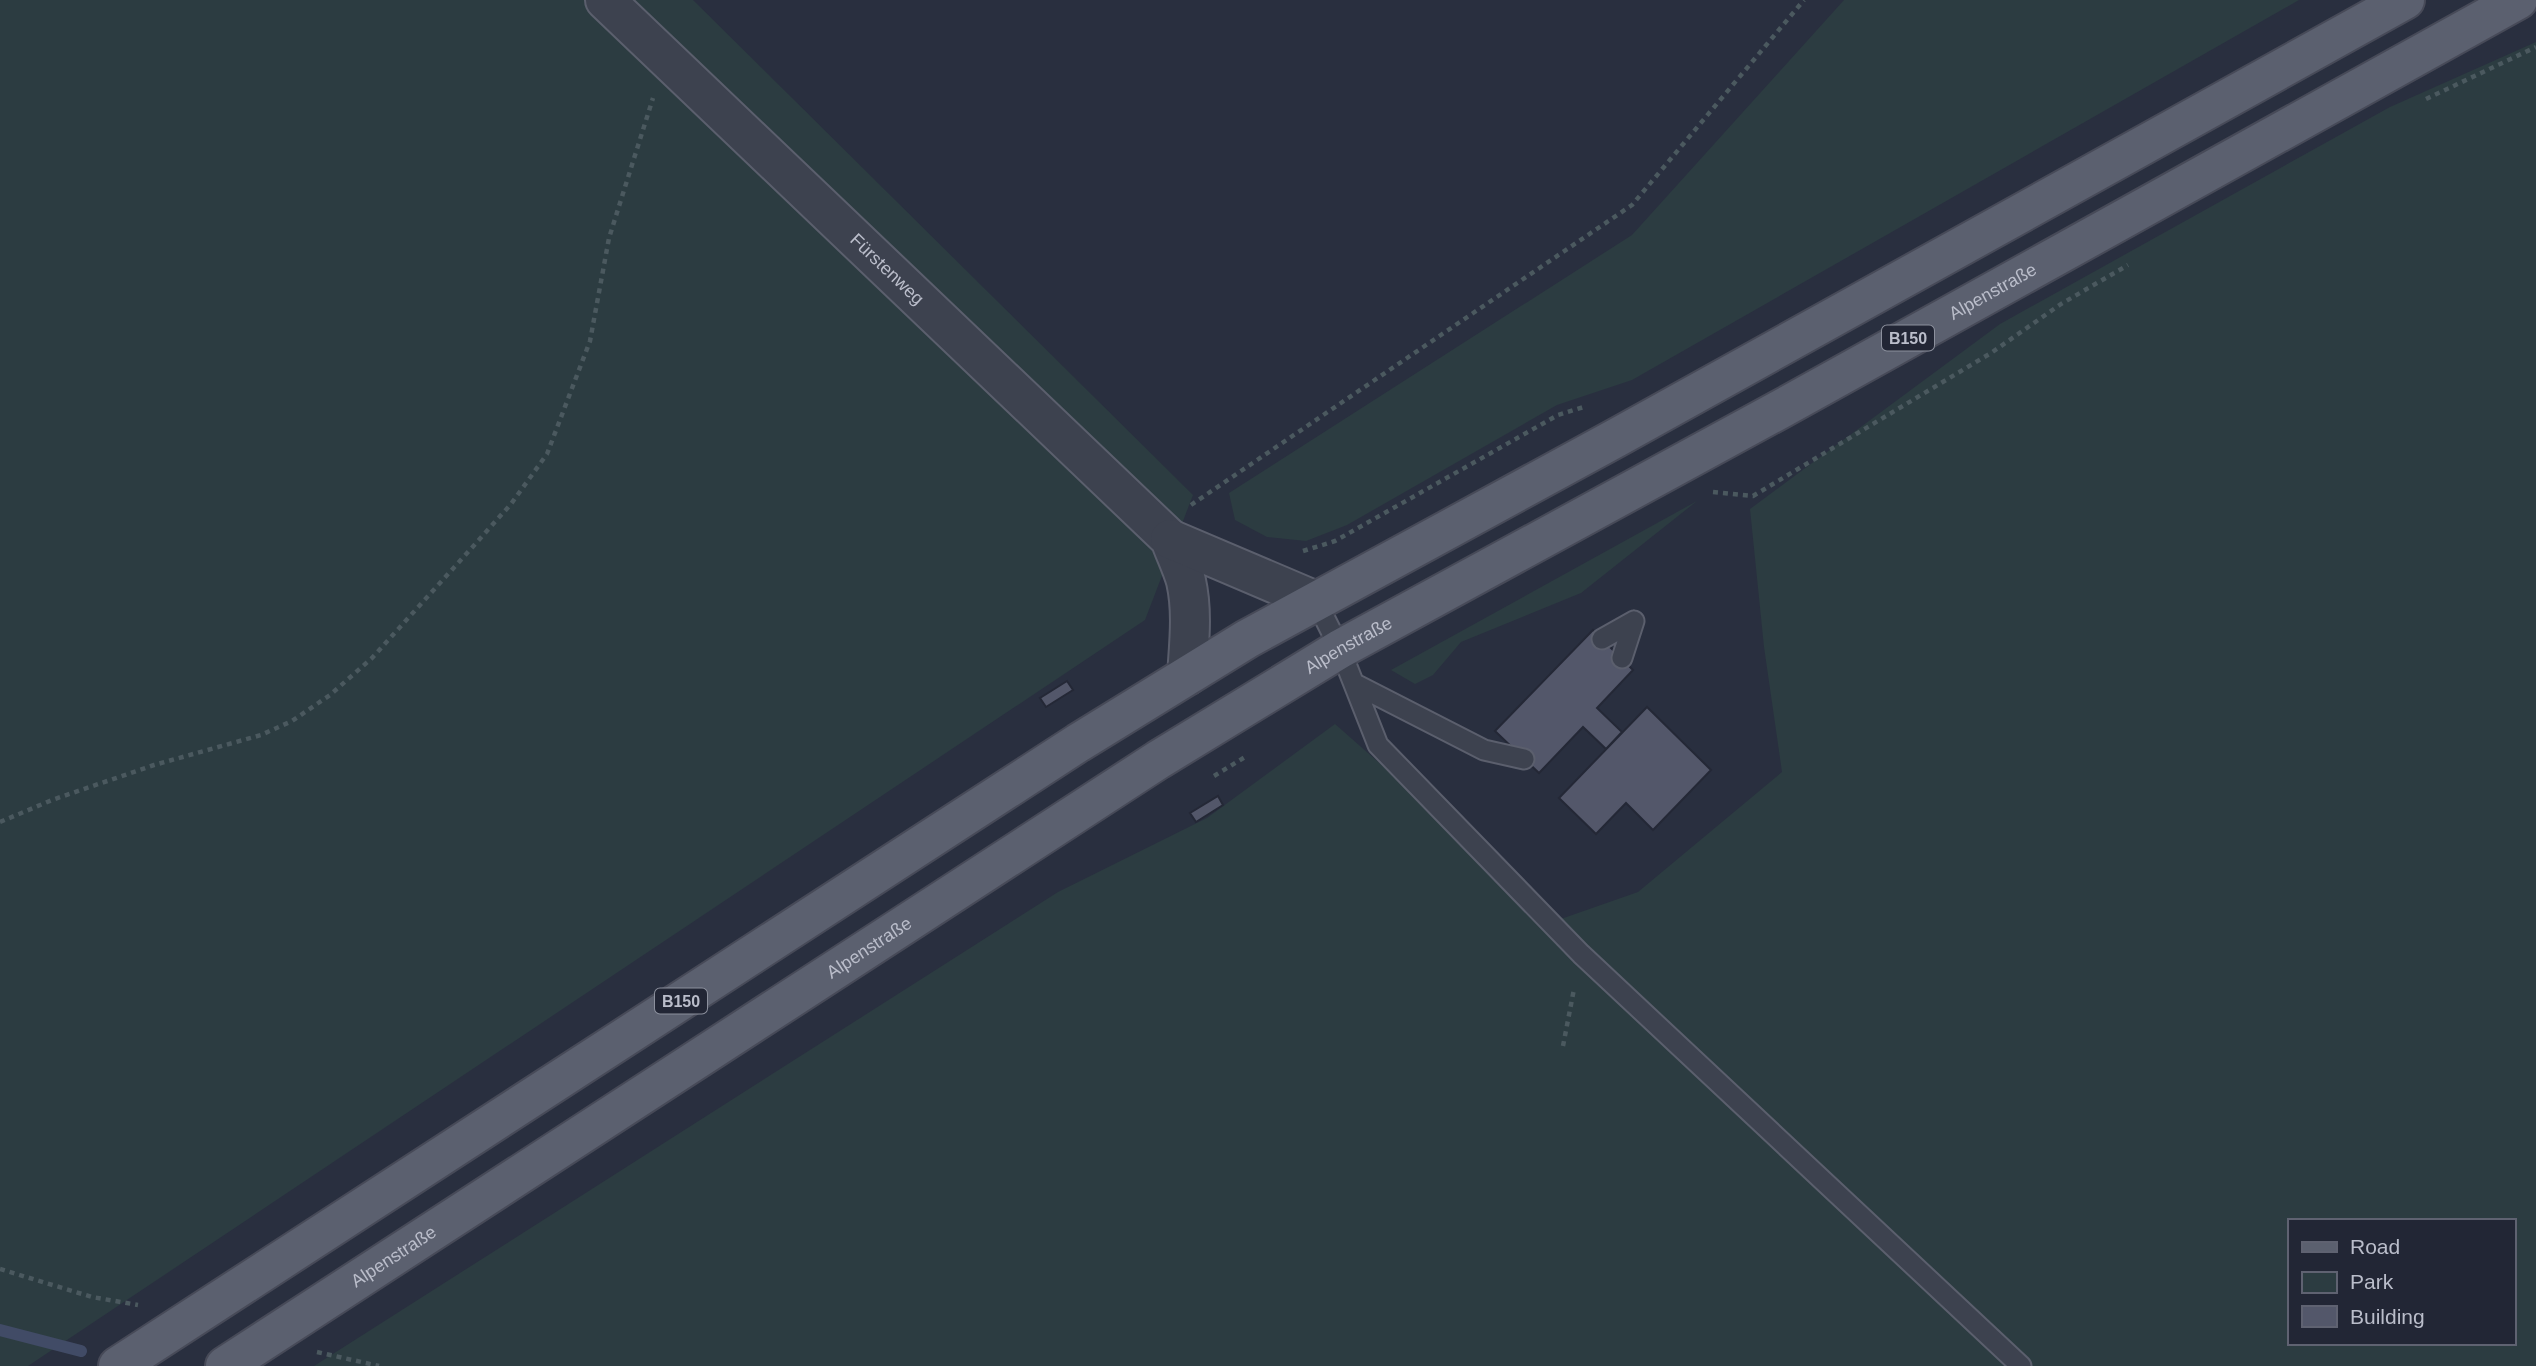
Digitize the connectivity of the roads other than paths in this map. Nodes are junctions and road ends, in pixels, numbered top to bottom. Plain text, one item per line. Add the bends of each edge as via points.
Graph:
1 (605, 0) edge
2 (2405, 0) edge
3 (2518, 0) edge
4 (1164, 534) junction
5 (1316, 601) junction
6 (1602, 639) dead end
7 (1340, 649) junction
8 (1622, 659) dead end
9 (1188, 676) junction
10 (1355, 684) junction
11 (1505, 740) dead end
12 (1484, 750) junction
13 (1524, 759) dead end
14 (118, 1366) edge
15 (225, 1366) edge
16 (2021, 1366) edge

1 - 4 street, Fürstenweg
2 - 5 main road, B150
3 - 7 main road, Alpenstraße / B150
4 - 5 street, Fürstenweg
4 - 9 street, Fürstenweg via 1186,580
5 - 7 lane
5 - 9 main road, B150
6 - 8 lane via 1634,621
7 - 10 lane
7 - 15 main road, Alpenstraße / B150 via 1157,760
9 - 14 main road, B150
10 - 12 lane
10 - 16 lane via 1378,745 1581,954
11 - 12 lane
12 - 13 lane

